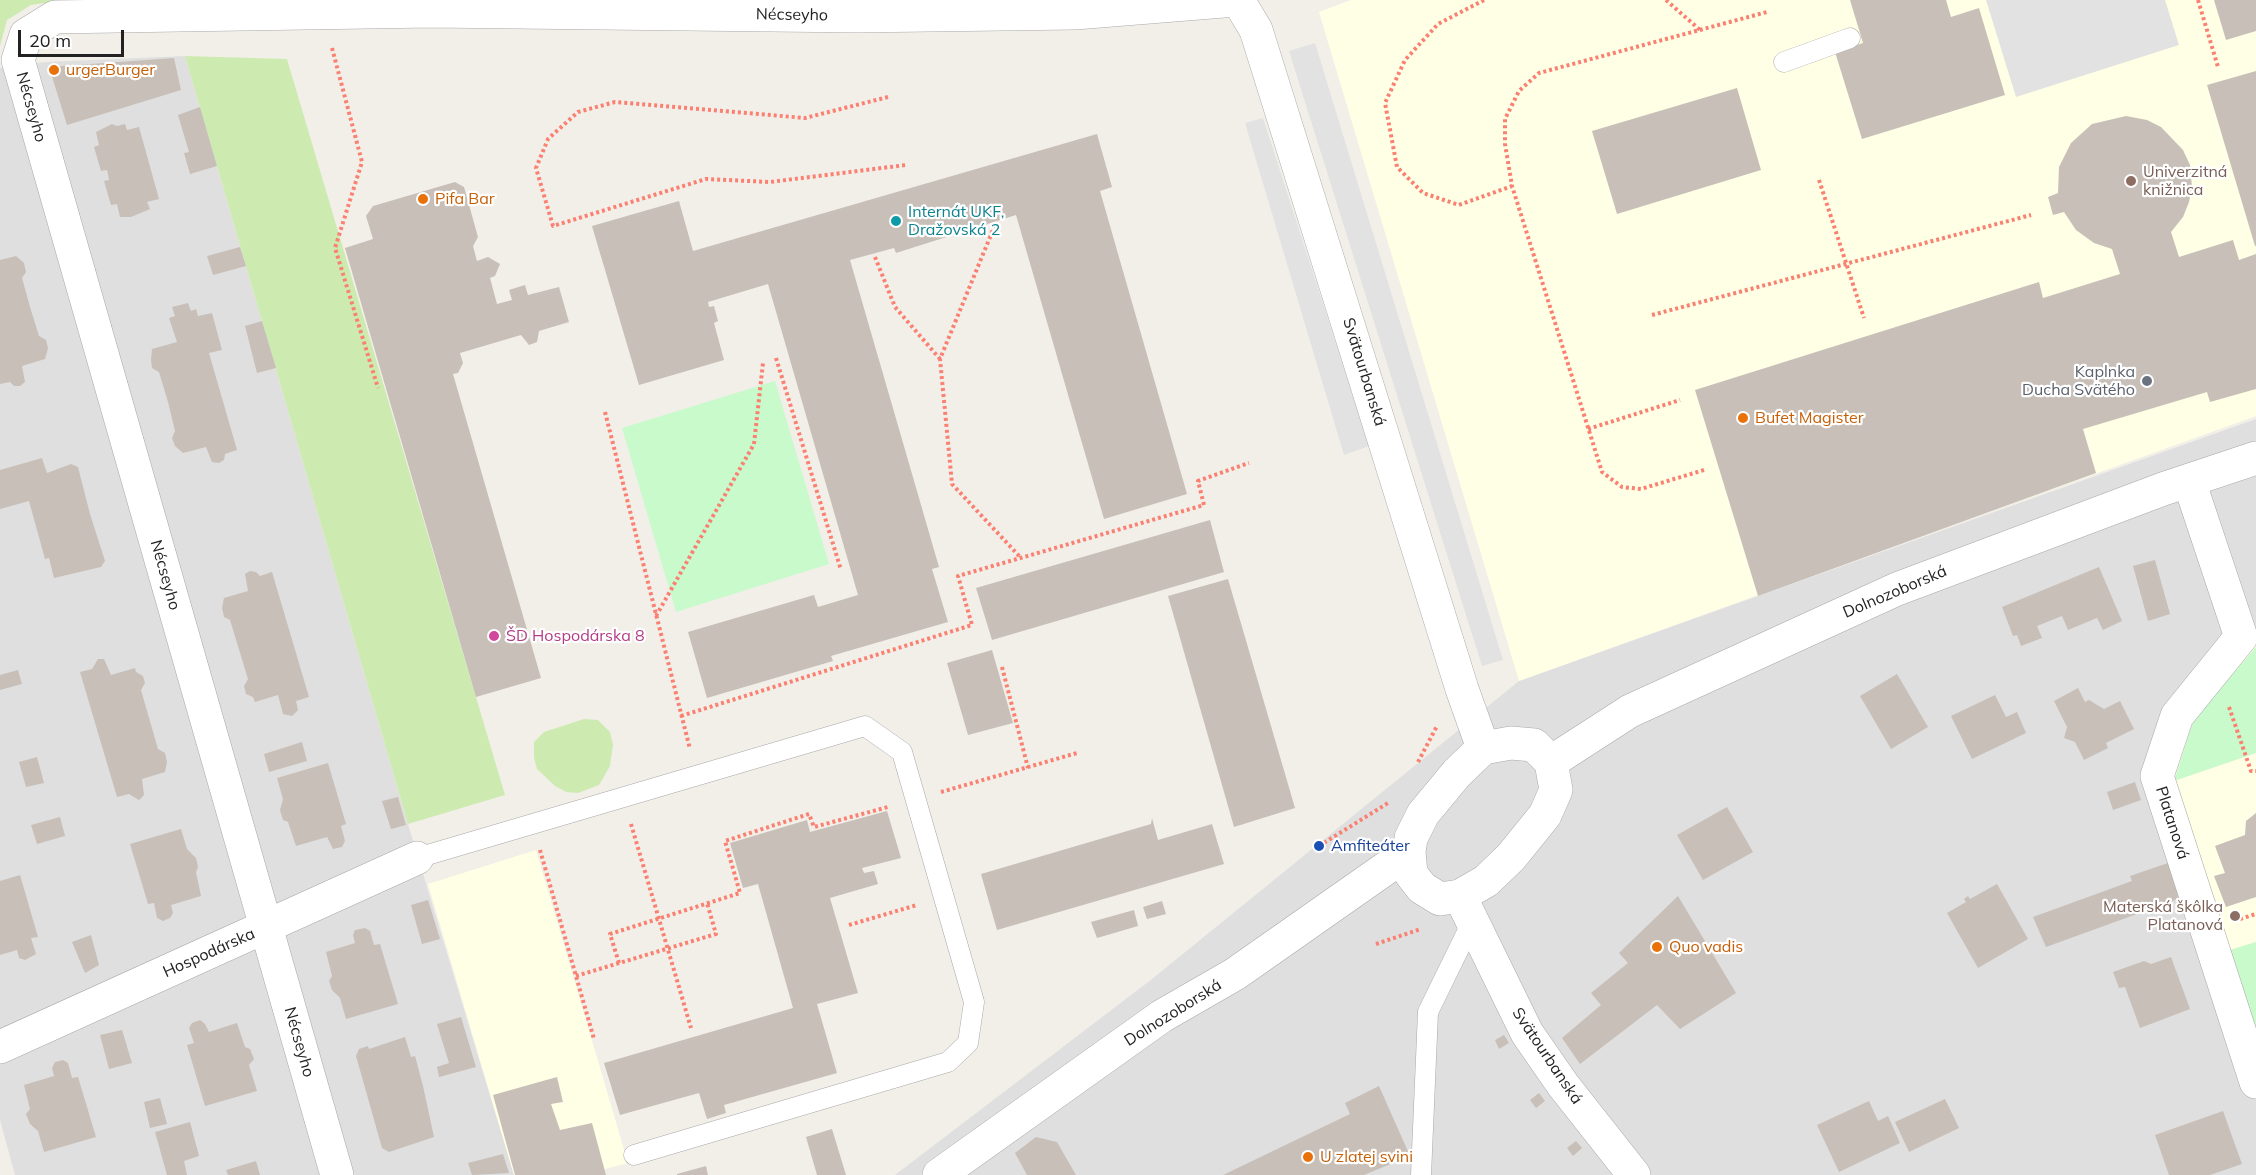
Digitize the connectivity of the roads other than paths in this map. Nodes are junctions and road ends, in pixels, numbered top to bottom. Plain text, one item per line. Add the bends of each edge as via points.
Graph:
1 (1237, 0) edge
2 (1073, 7) edge
3 (1850, 38) dead end
4 (1784, 62) dead end
5 (2256, 458) edge
6 (2189, 481) junction
7 (1483, 748) junction
8 (1551, 762) junction
9 (1409, 852) junction
10 (417, 858) joint
11 (1466, 909) junction
12 (266, 927) junction
13 (0, 1047) edge
14 (2256, 1082) edge
15 (634, 1155) dead end
16 (337, 1175) edge
17 (939, 1175) edge
18 (1421, 1175) edge
19 (1634, 1175) edge

1 - 2 street, Nécseyho
1 - 7 street, Svätourbanská via 1256,30
2 - 12 street, Nécseyho via 857,16 431,11 55,17 26,35 18,60
3 - 4 lane
5 - 6 street, Dolnozoborská
6 - 8 street, Dolnozoborská via 1897,589 1630,711
6 - 14 street, Platanová via 2241,637 2177,716 2157,776
7 - 8 street via 1511,742 1534,745
7 - 9 street via 1423,814
8 - 11 street via 1556,790 1545,815
9 - 11 street via 1411,874 1422,888
9 - 17 street, Dolnozoborská via 1235,974 1162,1016
10 - 12 street, Hospodárska
10 - 15 lane via 865,726 902,752 974,1002 968,1043 948,1062
11 - 18 lane via 1428,1012
11 - 19 street, Svätourbanská via 1527,1032
12 - 13 street, Hospodárska
12 - 16 street, Nécseyho

